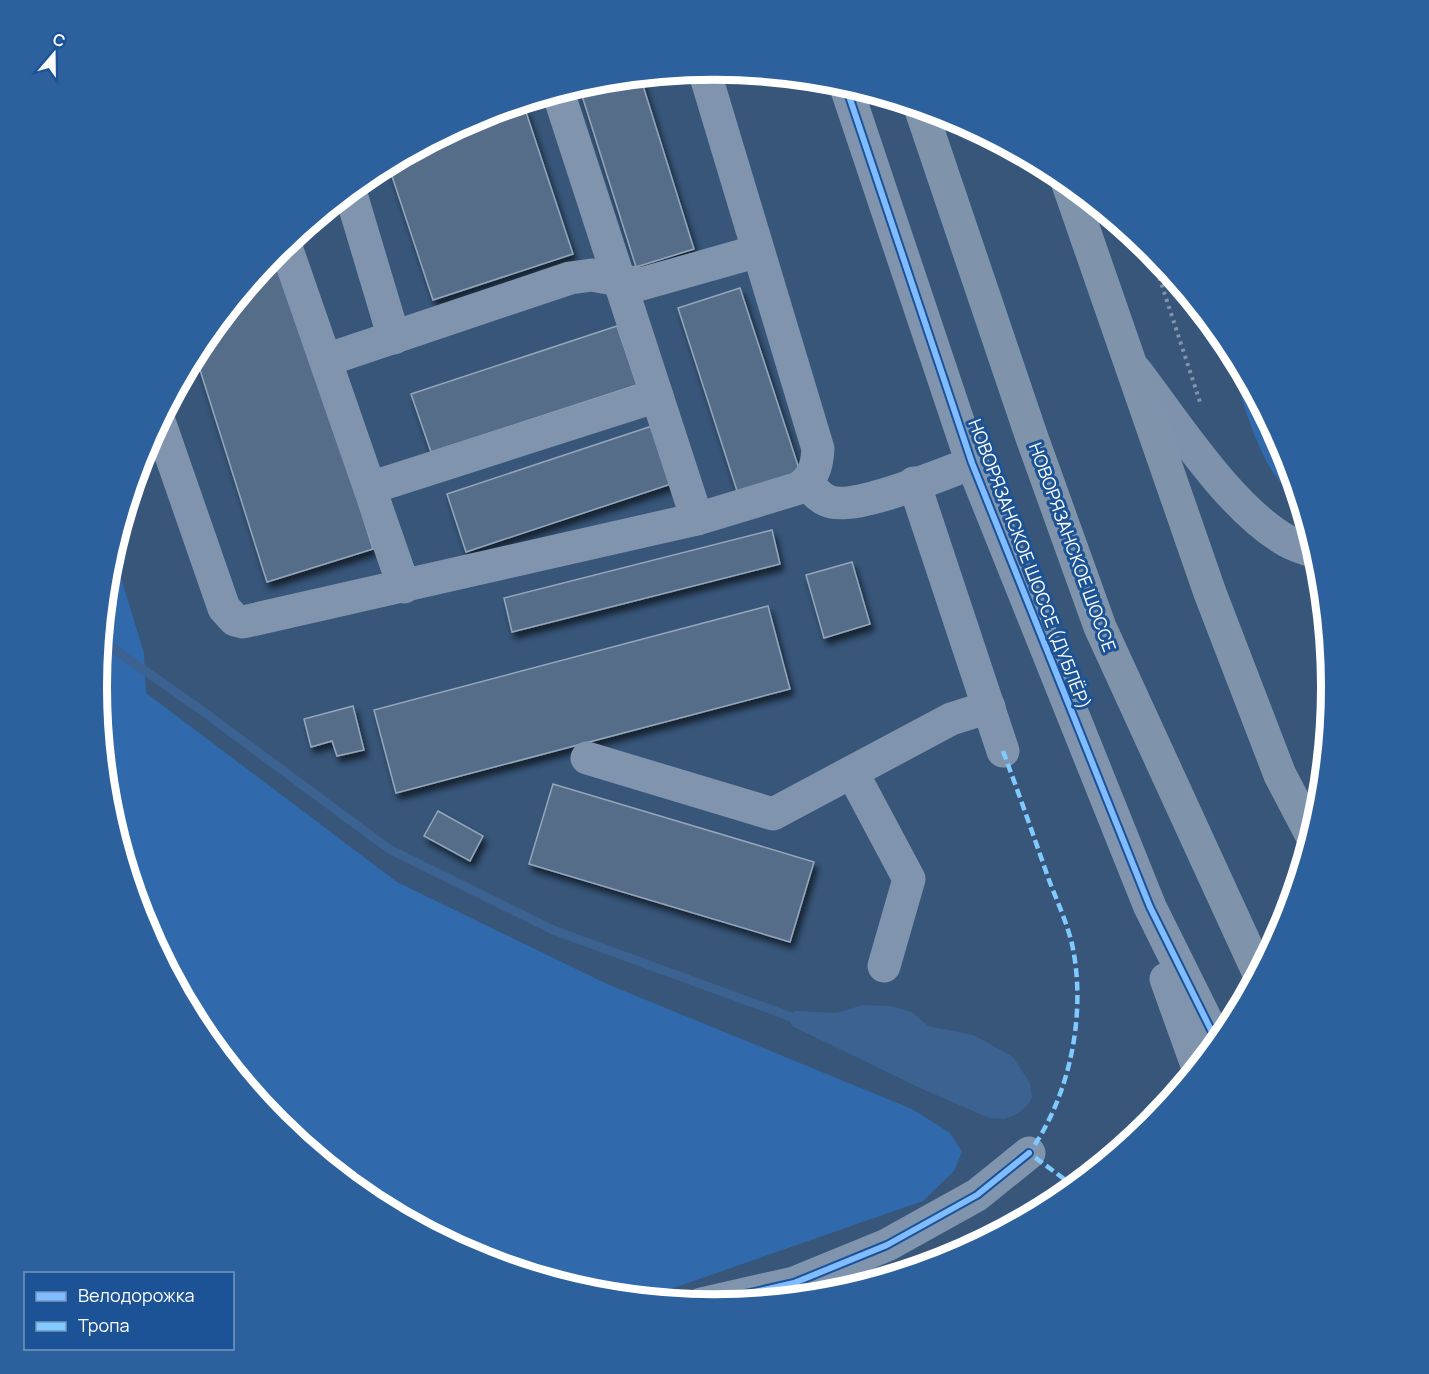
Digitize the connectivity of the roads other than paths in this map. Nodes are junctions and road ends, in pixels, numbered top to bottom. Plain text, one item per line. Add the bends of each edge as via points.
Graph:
1 (707, 80) edge
2 (849, 95) edge
3 (560, 99) edge
4 (923, 117) edge
5 (1072, 197) edge
6 (353, 200) edge
7 (758, 250) junction
8 (288, 254) edge
9 (620, 282) junction
10 (394, 338) junction
11 (326, 360) junction
12 (1128, 361) junction
13 (657, 396) junction
14 (163, 433) edge
15 (972, 463) junction
16 (808, 482) junction
17 (914, 483) junction
18 (370, 488) junction
19 (697, 519) junction
20 (1305, 548) edge
21 (404, 587) junction
22 (989, 706) junction
23 (1004, 751) dead end
24 (587, 758) dead end
25 (852, 772) junction
26 (1306, 823) edge
27 (1150, 907) junction
28 (1255, 964) edge
29 (884, 966) dead end
30 (1213, 1034) edge
31 (1195, 1059) edge
32 (1029, 1153) dead end
33 (749, 1293) edge

1 - 7 street
2 - 15 street, НОВОРЯЗАНСКОЕ ШОССЕ (ДУБЛЁР)
3 - 9 street
4 - 28 highway, НОВОРЯЗАНСКОЕ ШОССЕ via 1100,627
5 - 12 highway
6 - 10 street
7 - 9 street via 641,284
7 - 16 street via 818,449 817,466
8 - 11 street
9 - 10 street via 592,275 570,278
9 - 13 street
10 - 11 street
11 - 18 street
12 - 20 main road via 1249,512 1287,541
12 - 26 highway via 1210,593 1272,753
13 - 18 street
13 - 19 street
14 - 21 street via 224,608 235,620 251,622
15 - 17 street
15 - 27 street, НОВОРЯЗАНСКОЕ ШОССЕ (ДУБЛЁР)
16 - 17 street via 828,502 843,504
16 - 19 street via 786,494
17 - 22 street
18 - 21 street
19 - 21 street
22 - 23 street
22 - 25 street via 951,719
24 - 25 street via 772,814
25 - 29 street via 909,879
27 - 30 street, НОВОРЯЗАНСКОЕ ШОССЕ (ДУБЛЁР)
27 - 31 street via 1170,993
32 - 33 street via 977,1195 887,1245 794,1283

